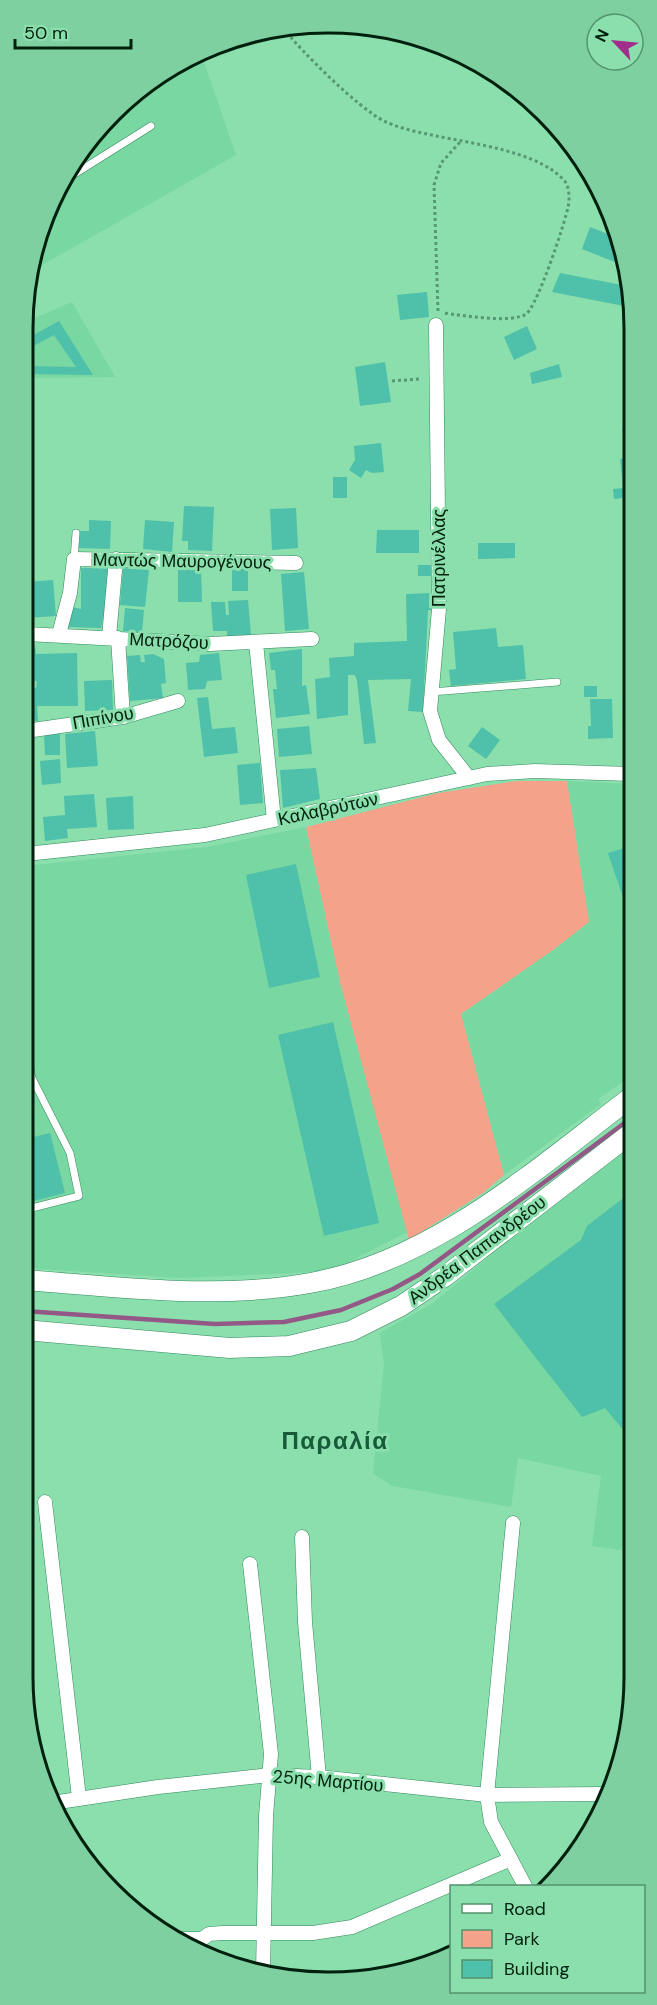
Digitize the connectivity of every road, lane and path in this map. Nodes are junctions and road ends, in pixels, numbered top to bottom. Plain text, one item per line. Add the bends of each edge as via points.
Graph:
1 (290, 36) edge
2 (152, 126) dead end
3 (462, 140) junction
4 (79, 172) edge
5 (436, 325) dead end
6 (420, 379) dead end
7 (392, 381) dead end
8 (76, 533) dead end
9 (74, 559) junction
10 (116, 559) junction
11 (296, 563) dead end
12 (33, 634) edge
13 (58, 634) junction
14 (114, 638) junction
15 (312, 639) dead end
16 (256, 643) junction
17 (557, 682) dead end
18 (431, 692) junction
19 (178, 701) dead end
20 (123, 717) junction
21 (33, 730) edge
22 (624, 774) edge
23 (469, 778) junction
24 (274, 820) junction
25 (33, 853) edge
26 (33, 1080) edge
27 (624, 1103) edge
28 (624, 1139) edge
29 (33, 1208) edge
30 (33, 1281) edge
31 (33, 1331) edge
32 (45, 1502) dead end
33 (513, 1523) dead end
34 (302, 1538) dead end
35 (250, 1564) dead end
36 (270, 1775) junction
37 (319, 1777) junction
38 (600, 1794) edge
39 (487, 1795) junction
40 (79, 1798) junction
41 (61, 1803) edge
42 (511, 1859) junction
43 (450, 1885) edge
44 (450, 1885) edge
45 (524, 1885) edge
46 (264, 1933) junction
47 (193, 1939) edge
48 (263, 1964) edge

1 - 3 path via 376,116 397,126
2 - 4 lane
3 - 3 path via 532,162 557,174 568,187 569,202 538,296 523,316 438,313 434,186 441,163
5 - 18 street, Πατρινέλλας via 439,609
6 - 7 path
8 - 9 lane
9 - 10 street, Μαντώς Μαυρογένους
9 - 13 street, Μαντώς Μαυρογένους
10 - 11 street, Μαντώς Μαυρογένους
10 - 14 street
12 - 13 street, Ματρόζου
13 - 14 street, Ματρόζου
14 - 16 street, Ματρόζου via 165,644
14 - 20 street
15 - 16 street, Ματρόζου
16 - 24 street
17 - 18 lane
18 - 23 street, Πατρινέλλας via 430,711 436,733
19 - 20 street, Πιπίνου
20 - 21 street, Πιπίνου
22 - 23 street, Καλαβρύτων via 535,771
23 - 24 street, Καλαβρύτων
24 - 25 street, Καλαβρύτων via 205,834
26 - 29 lane via 70,1153 80,1196
27 - 30 main road, Ανδρέα Παπανδρέου via 522,1180 439,1234 351,1274 304,1284 225,1292
28 - 31 main road, Ανδρέα Παπανδρέου via 422,1293 374,1320 326,1339 289,1346 230,1348
32 - 40 street
33 - 39 street
34 - 37 street
35 - 36 street via 267,1708
36 - 37 street, 25ης Μαρτίου
36 - 40 street, 25ης Μαρτίου
36 - 46 street
37 - 39 street, 25ης Μαρτίου
38 - 39 street, 25ης Μαρτίου
39 - 42 street via 491,1822
40 - 41 street, 25ης Μαρτίου
42 - 43 street
42 - 45 street
44 - 46 street via 352,1927 312,1933
46 - 47 street via 209,1934
46 - 48 street

